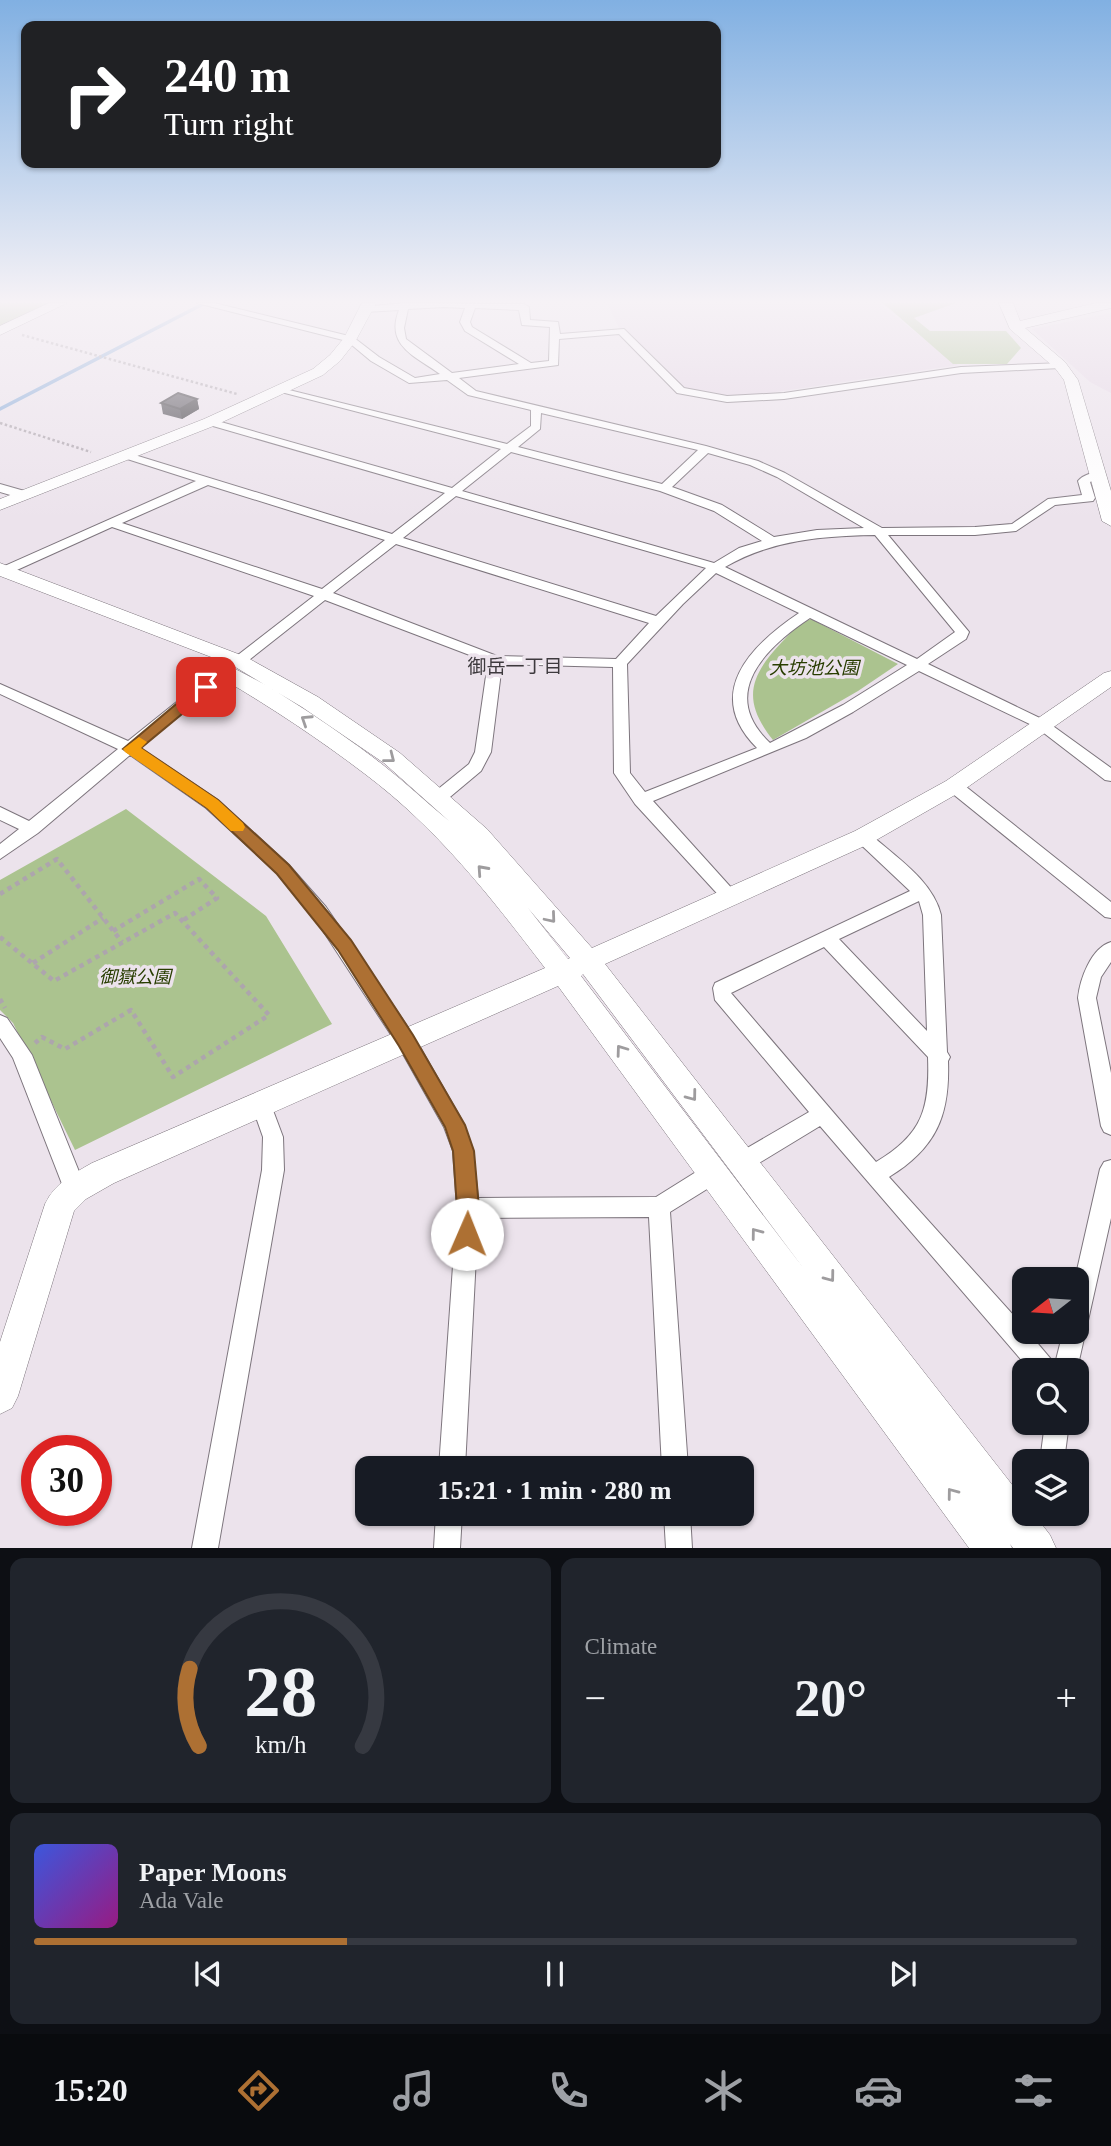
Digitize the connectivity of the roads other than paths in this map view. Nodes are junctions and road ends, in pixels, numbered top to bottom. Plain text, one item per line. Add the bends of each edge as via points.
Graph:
1 (312, 375) edge
2 (403, 375) edge
3 (458, 375) edge
4 (665, 375) edge
5 (925, 375) edge
6 (1066, 375) edge
7 (452, 376) junction
8 (285, 390) junction
9 (536, 407) junction
10 (210, 422) junction
11 (508, 447) junction
12 (706, 449) junction
13 (120, 457) junction
14 (1097, 475) junction
15 (206, 481) junction
16 (0, 488) edge
17 (664, 488) junction
18 (452, 491) junction
19 (24, 495) junction
20 (0, 505) edge
21 (1111, 521) edge
22 (111, 523) junction
23 (877, 530) junction
24 (394, 538) junction
25 (773, 542) junction
26 (715, 567) junction
27 (1, 574) edge
28 (325, 595) junction
29 (809, 612) junction
30 (660, 622) junction
31 (495, 660) junction
32 (620, 663) junction
33 (918, 664) junction
34 (232, 666) junction
35 (1111, 677) edge
36 (0, 688) edge
37 (1041, 724) junction
38 (131, 749) junction
39 (766, 749) junction
40 (1111, 776) edge
41 (954, 786) junction
42 (438, 798) junction
43 (641, 800) junction
44 (0, 813) edge
45 (32, 828) junction
46 (863, 836) junction
47 (0, 853) edge
48 (922, 892) junction
49 (730, 897) junction
50 (1111, 912) edge
51 (828, 939) junction
52 (1111, 949) edge
53 (575, 966) junction
54 (2, 1032) edge
55 (406, 1041) junction
56 (940, 1057) junction
57 (261, 1103) junction
58 (823, 1114) junction
59 (1111, 1126) edge
60 (742, 1162) junction
61 (1111, 1169) edge
62 (712, 1174) junction
63 (874, 1175) junction
64 (75, 1189) junction
65 (659, 1207) junction
66 (468, 1208) junction
67 (1089, 1267) edge
68 (1035, 1358) edge
69 (0, 1396) edge
70 (453, 1456) edge
71 (673, 1456) edge
72 (448, 1526) edge
73 (678, 1526) edge
74 (1032, 1531) edge
75 (205, 1548) edge
76 (447, 1548) edge
77 (679, 1548) edge
78 (993, 1548) edge

1 - 8 street
2 - 7 street via 413,381
3 - 7 street
4 - 5 street via 681,391 727,399 784,396
6 - 14 street via 1074,386
7 - 9 street via 472,393
8 - 10 street
8 - 11 street
9 - 11 street via 536,427
9 - 12 street
10 - 13 street
10 - 18 street
11 - 17 street
11 - 18 street
12 - 17 street
12 - 23 street via 768,469
13 - 15 street
13 - 19 street
14 - 21 street
14 - 23 street via 1084,481 1089,498 1052,502 1016,527
15 - 22 street
15 - 24 street
16 - 19 street
17 - 25 street via 718,508
18 - 24 street
18 - 26 street
19 - 20 street
22 - 27 street
22 - 28 street
23 - 25 street
23 - 33 street via 962,632
24 - 28 street
24 - 30 street
25 - 26 street
26 - 29 street
26 - 30 street
27 - 34 street
28 - 31 street
28 - 34 street
29 - 33 street
29 - 39 street via 761,653 741,685 740,712
30 - 32 street
31 - 32 street
31 - 42 street via 482,752 475,766
32 - 43 street via 622,773
33 - 37 street
33 - 39 street via 818,725
34 - 38 street
34 -> 42 street via 341,722
53 -> 34 street via 419,806
35 - 37 street
36 - 38 street
37 - 40 street
37 - 41 street
38 - 45 street
38 - 55 street via 212,804 283,869 344,945
39 - 43 street
41 - 46 street
41 - 50 street
42 -> 53 street via 515,874
43 - 49 street
44 - 45 street
45 - 47 street
46 - 48 street
46 - 49 street
48 - 51 street
48 - 56 street via 932,915
49 - 53 street
51 - 56 street
51 - 58 street via 722,988 722,995
52 - 59 street via 1089,981 1087,998
53 - 55 street
53 -> 60 street
62 -> 53 street
54 - 64 street via 22,1055
55 - 57 street
55 - 66 street via 454,1125 463,1151
56 - 63 street via 939,1089 925,1137 908,1155
57 - 64 street
57 - 75 street via 273,1137 274,1170
58 - 60 street
58 - 63 street
60 -> 74 street
61 - 67 street
62 - 65 street
78 -> 62 street
63 - 68 street
64 - 69 street via 61,1204
65 - 66 street
65 - 71 street
66 - 70 street
72 - 76 street
73 - 77 street

